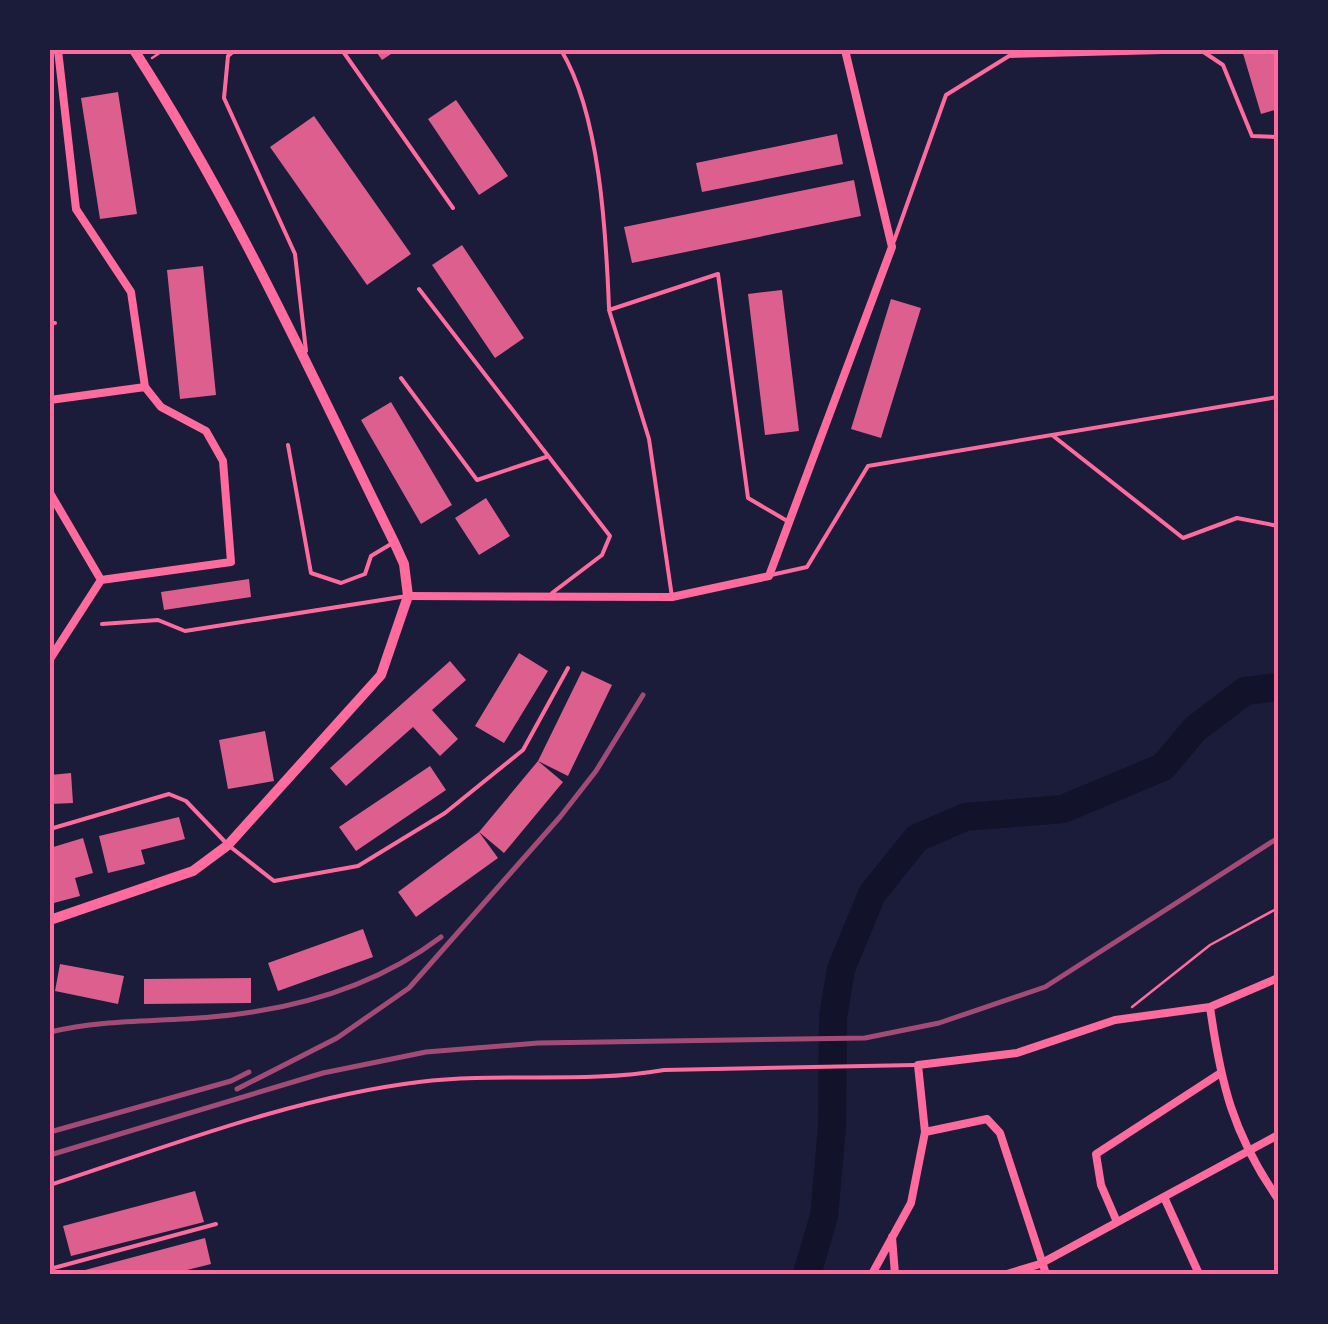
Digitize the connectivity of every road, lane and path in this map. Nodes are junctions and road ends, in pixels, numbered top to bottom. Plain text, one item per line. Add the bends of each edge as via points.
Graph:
1 (58, 50) edge
2 (134, 50) edge
3 (235, 50) edge
4 (342, 50) edge
5 (561, 50) edge
6 (845, 50) edge
7 (1278, 138) edge
8 (453, 208) dead end
9 (892, 247) junction
10 (419, 288) dead end
11 (609, 310) junction
12 (308, 366) junction
13 (401, 378) dead end
14 (145, 388) junction
15 (1278, 397) edge
16 (50, 400) edge
17 (1052, 435) junction
18 (288, 444) dead end
19 (548, 456) junction
20 (50, 494) edge
21 (789, 522) junction
22 (1278, 526) edge
23 (394, 542) junction
24 (768, 576) junction
25 (101, 580) junction
26 (408, 596) junction
27 (548, 596) junction
28 (672, 596) junction
29 (102, 624) dead end
30 (50, 659) edge
31 (568, 668) dead end
32 (50, 829) edge
33 (228, 845) junction
34 (1278, 908) edge
35 (50, 920) edge
36 (1278, 978) edge
37 (1210, 1006) junction
38 (1115, 1020) junction
39 (918, 1066) junction
40 (1219, 1074) junction
41 (925, 1132) junction
42 (1278, 1134) edge
43 (1246, 1152) junction
44 (50, 1185) edge
45 (1164, 1197) junction
46 (1278, 1199) edge
47 (1117, 1222) junction
48 (216, 1224) dead end
49 (892, 1237) junction
50 (1040, 1264) junction
51 (50, 1268) edge
52 (872, 1274) edge
53 (895, 1274) edge
54 (1007, 1274) edge
55 (1046, 1274) edge
56 (1199, 1274) edge

1 - 14 street via 76,209 131,292
2 - 12 street via 194,146
3 - 12 lane via 228,56 224,98 295,254
4 - 8 lane
5 - 11 lane via 574,72 605,213
6 - 9 street
7 - 9 lane via 1252,136 1223,65 1202,51 1009,56 946,95
9 - 21 street
10 - 19 lane
11 - 21 lane via 718,274 748,498
11 - 28 lane via 649,439
12 - 23 street
13 - 19 lane via 477,480
14 - 16 street
14 - 25 street via 161,407 206,431 223,461 230,562
15 - 17 lane
17 - 22 lane via 1183,538 1237,518
17 - 24 lane via 868,466 807,566
18 - 23 lane via 311,573 341,583 365,574 371,556
19 - 27 lane via 610,536 602,554
20 - 25 street
21 - 24 street
23 - 26 street
24 - 28 street
25 - 30 street
26 - 27 street
26 - 29 lane via 185,632 158,620
26 - 33 street via 381,675
27 - 28 street
31 - 33 lane via 523,750 445,813 358,866 274,880
32 - 33 lane via 169,794 186,801
33 - 35 street via 193,871
34 - 38 path via 1210,945
36 - 37 street
37 - 38 street
37 - 40 street
38 - 39 street via 1017,1053
39 - 41 street
39 - 44 lane via 419,1082 264,1116
40 - 43 street
40 - 47 street via 1096,1154 1100,1185
41 - 49 street via 911,1203
41 - 50 street via 987,1118 1000,1132
42 - 43 street
43 - 45 street
43 - 46 street
45 - 47 street
45 - 56 street
47 - 50 street
48 - 51 lane
49 - 52 street
49 - 53 street
50 - 54 street
50 - 55 street

